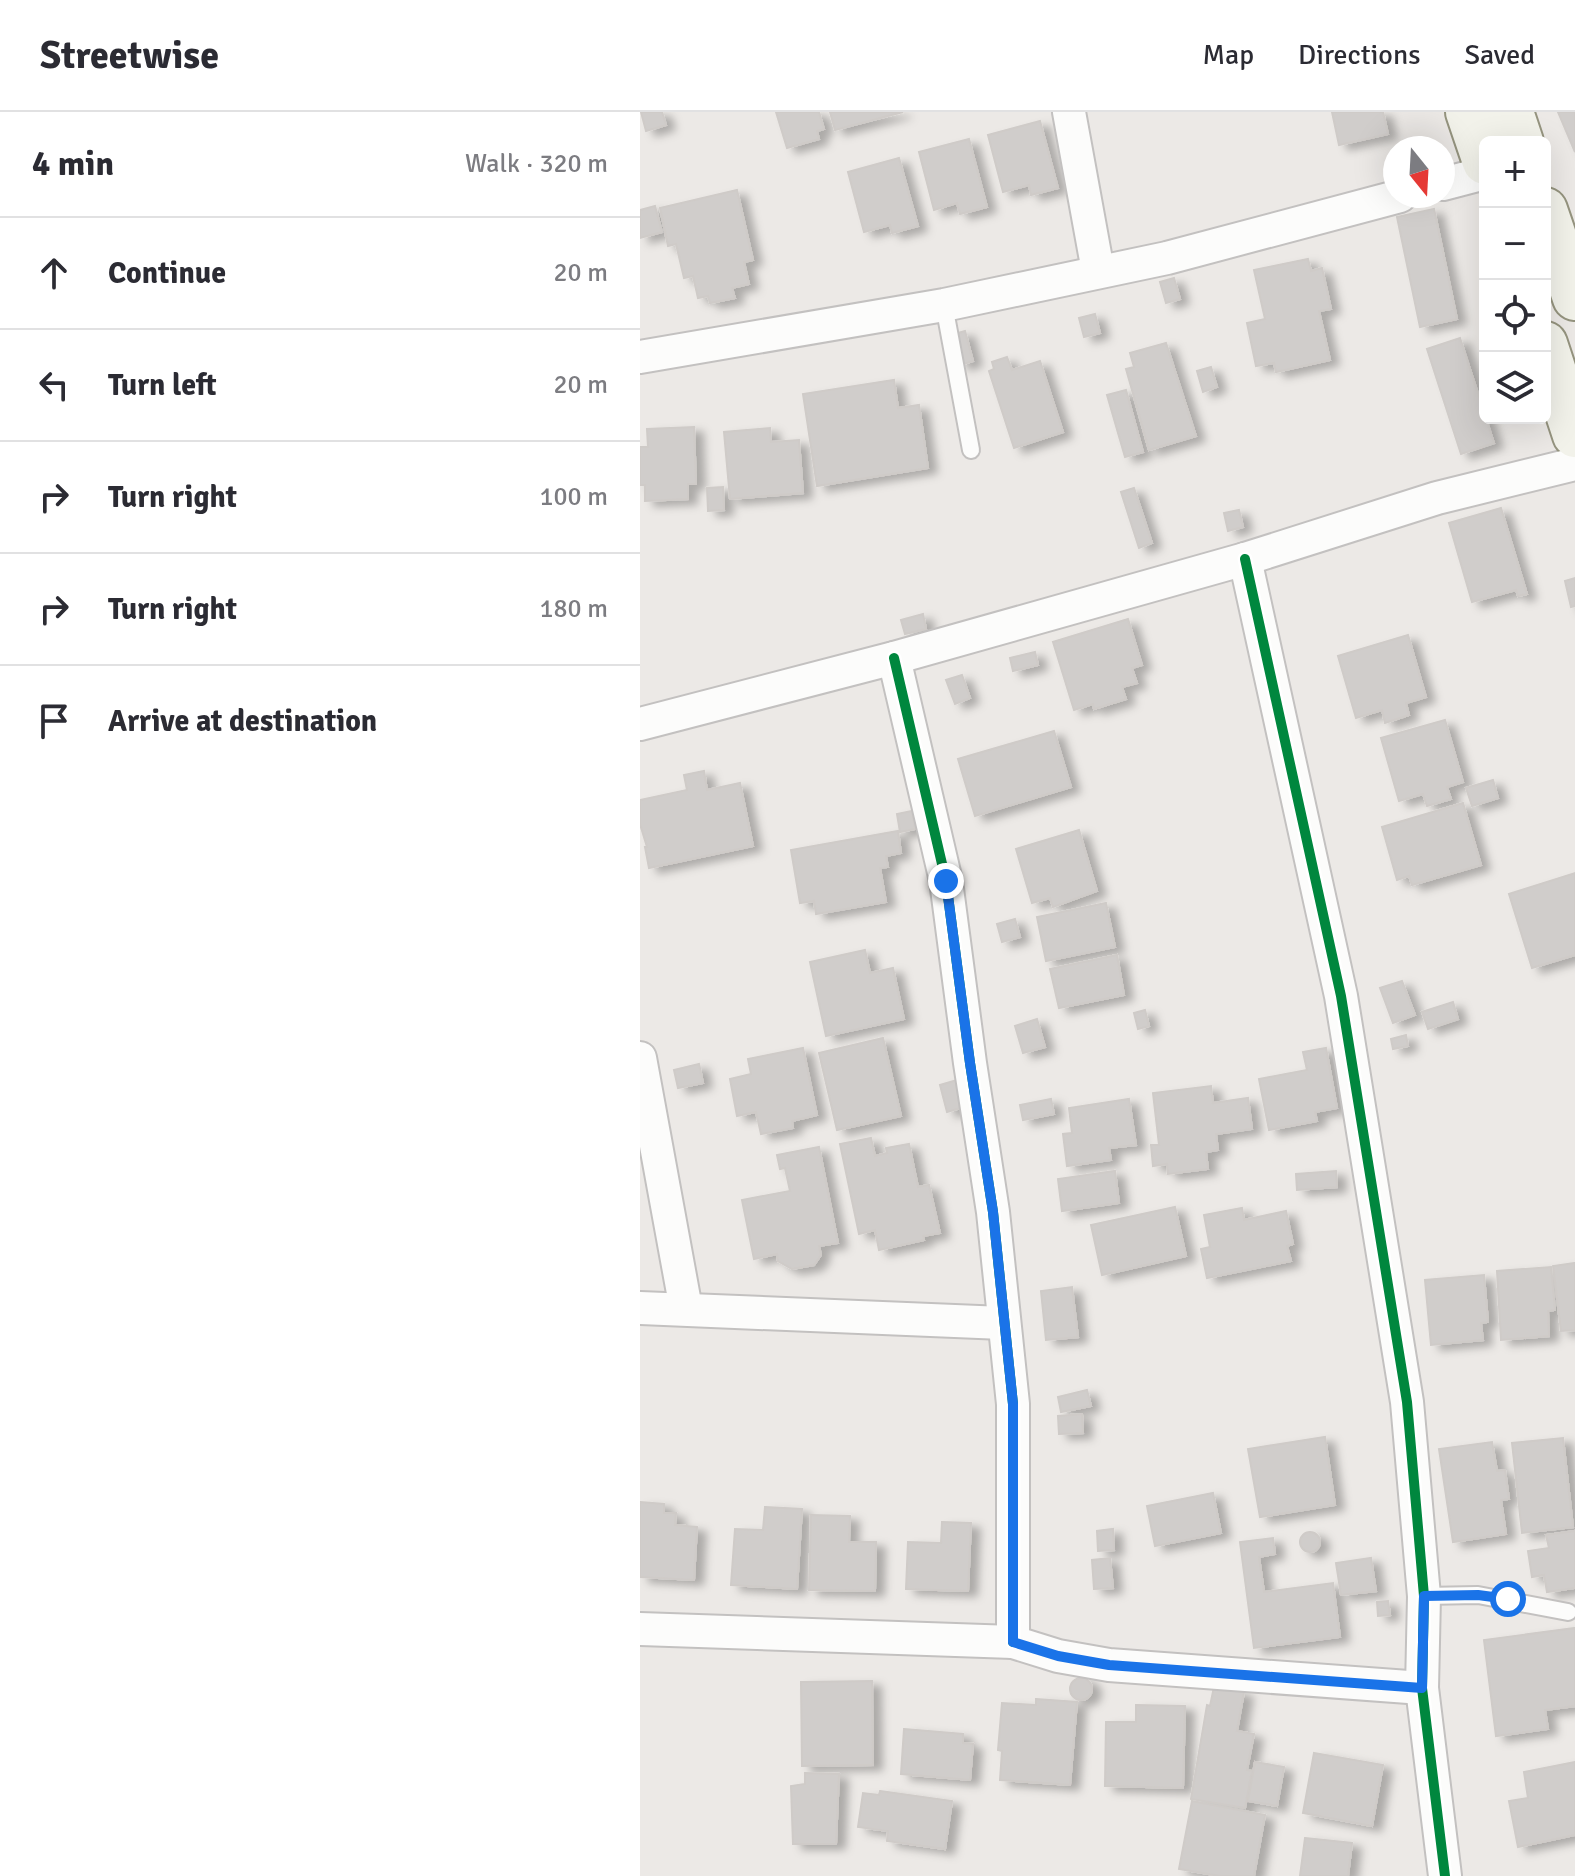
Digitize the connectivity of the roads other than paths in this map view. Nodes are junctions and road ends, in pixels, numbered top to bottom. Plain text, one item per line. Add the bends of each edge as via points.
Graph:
1 (1069, 112) edge
2 (1468, 112) edge
3 (1511, 112) edge
4 (1519, 136) edge
5 (1479, 144) edge
6 (1479, 175) edge
7 (1455, 181) edge
8 (1383, 201) edge
9 (1551, 228) edge
10 (1098, 271) junction
11 (1575, 298) edge
12 (944, 305) junction
13 (1548, 352) edge
14 (640, 357) edge
15 (1575, 435) edge
16 (971, 450) dead end
17 (1575, 464) edge
18 (1245, 559) junction
19 (894, 658) junction
20 (640, 724) edge
21 (640, 1058) edge
22 (640, 1308) edge
23 (686, 1309) junction
24 (1003, 1323) junction
25 (1424, 1596) junction
26 (1568, 1612) dead end
27 (640, 1629) edge
28 (1013, 1642) junction
29 (1422, 1688) junction
30 (1445, 1876) edge

1 - 10 street
2 - 5 street
3 - 4 street
6 - 7 street
8 - 10 street
9 - 11 street
10 - 12 street
12 - 14 street
12 - 16 lane
13 - 15 street
17 - 18 street via 1437,498
18 - 19 street
18 - 25 street via 1341,996 1407,1402
19 - 20 street
19 - 24 street via 946,881 993,1212
21 - 23 street
22 - 23 street
23 - 24 street
24 - 28 street via 1013,1404
25 - 26 lane via 1478,1595
25 - 29 street
27 - 28 street
28 - 29 street via 1109,1665
29 - 30 street

